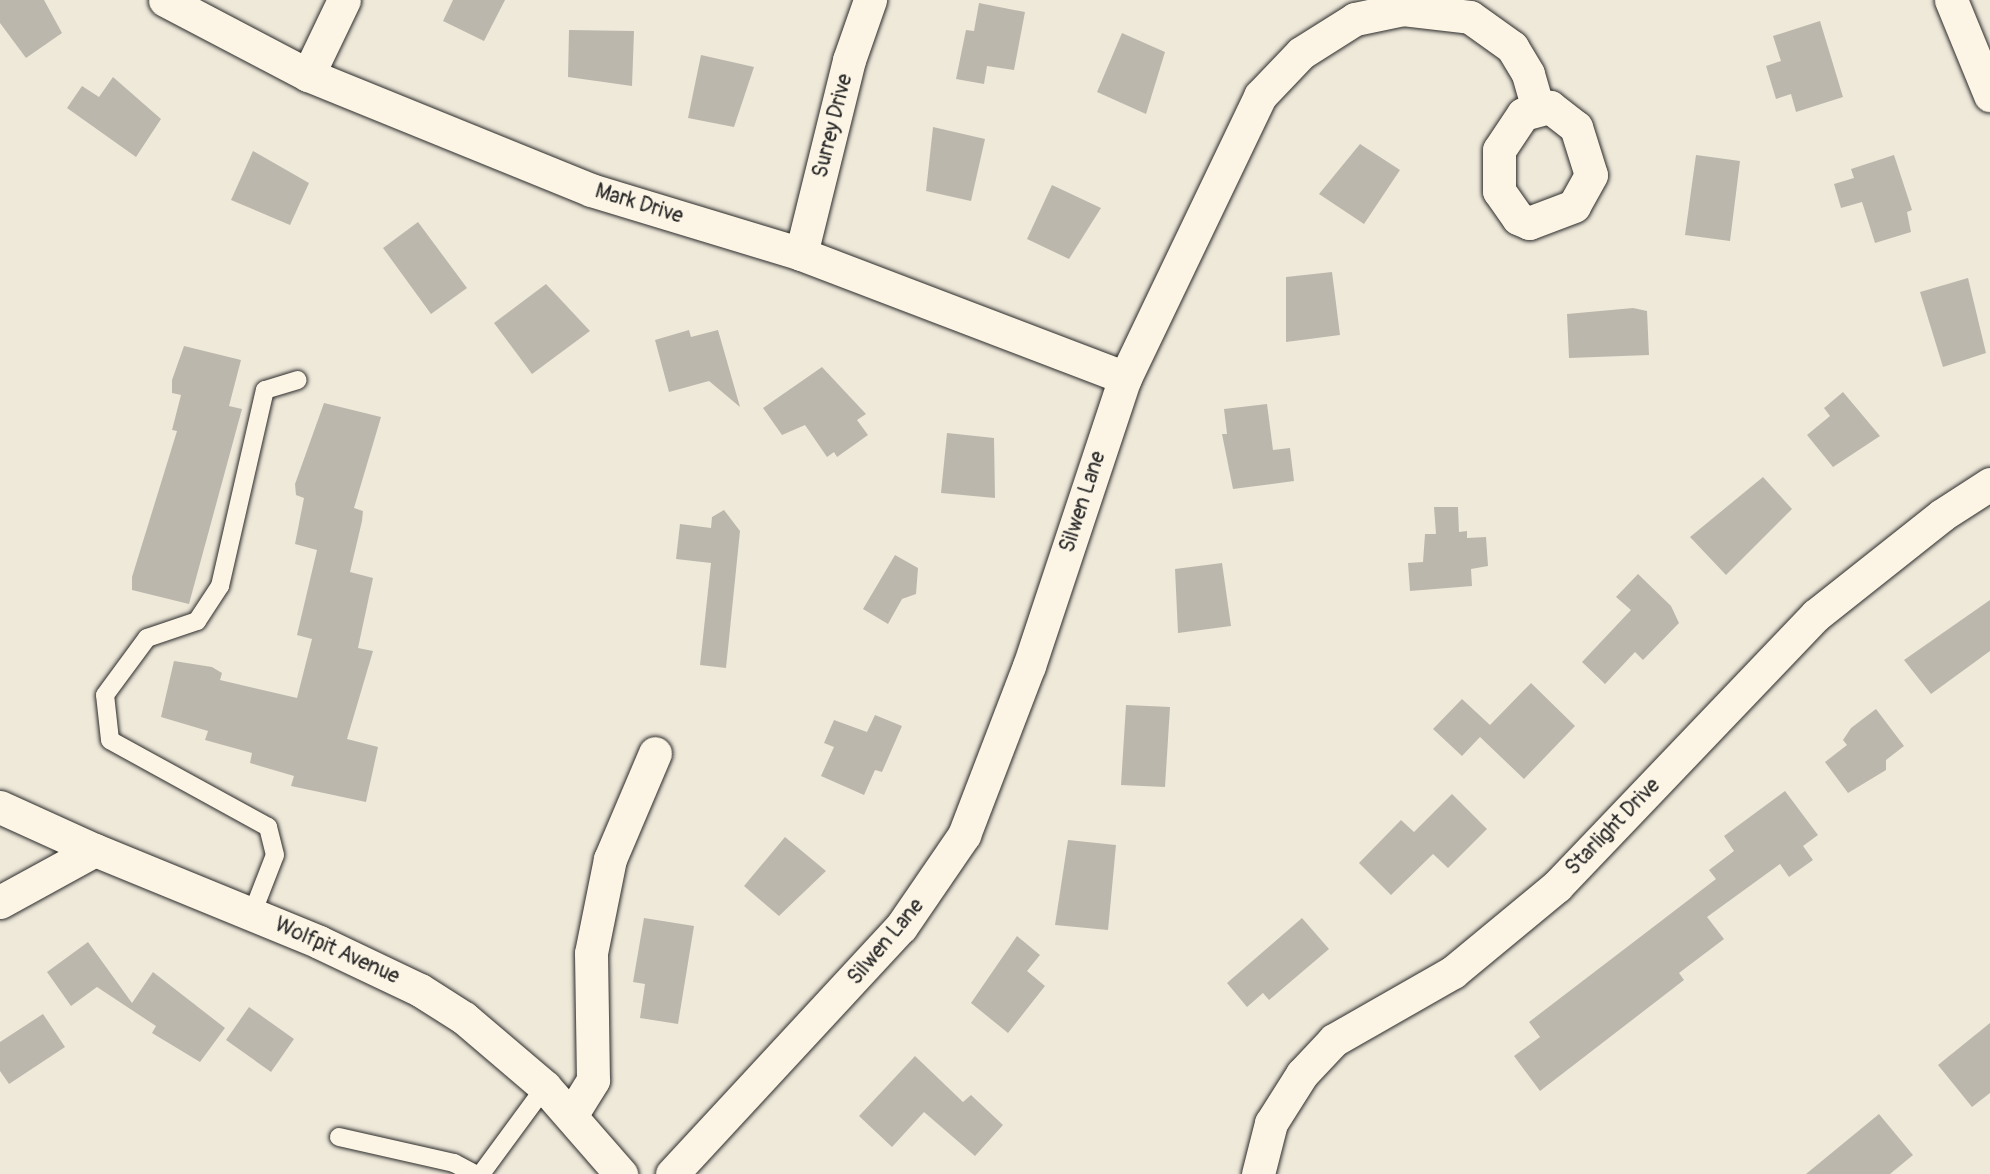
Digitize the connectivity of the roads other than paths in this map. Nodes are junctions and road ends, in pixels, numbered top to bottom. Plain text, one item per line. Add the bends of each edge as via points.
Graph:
1 (165, 0) edge
2 (344, 0) edge
3 (870, 0) edge
4 (1951, 0) edge
5 (308, 75) junction
6 (1990, 95) edge
7 (1538, 108) dead end
8 (801, 254) junction
9 (1125, 378) junction
10 (298, 380) dead end
11 (1990, 484) edge
12 (655, 753) dead end
13 (0, 807) edge
14 (95, 850) junction
15 (0, 902) edge
16 (252, 914) junction
17 (545, 1087) junction
18 (572, 1114) junction
19 (339, 1137) dead end
20 (475, 1174) edge
21 (481, 1174) edge
22 (621, 1174) edge
23 (672, 1174) edge
24 (1258, 1174) edge

1 - 5 street, Mark Drive
2 - 5 street
3 - 8 street, Surrey Drive via 849,60
4 - 6 street
5 - 8 street, Mark Drive via 591,190
7 - 9 street, Silwen Lane via 1528,74 1512,47 1470,17 1403,9 1355,19 1301,53 1250,115
8 - 9 street, Mark Drive
9 - 23 street, Silwen Lane via 1029,666 964,835 901,927
10 - 16 lane via 265,390 220,586 197,621 147,638 105,694 110,741 268,827 275,855
11 - 24 street, Starlight Drive via 1942,515 1816,615 1557,886 1453,972 1334,1040 1302,1074 1271,1123
12 - 18 street via 610,859 591,953 593,1080
13 - 14 street, Wolfpit Avenue
14 - 15 street
14 - 16 street, Wolfpit Avenue
16 - 17 street, Wolfpit Avenue via 420,990 464,1018
17 - 18 street, Wolfpit Avenue
17 - 21 lane
18 - 22 street, Wolfpit Avenue
19 - 20 lane via 454,1163

